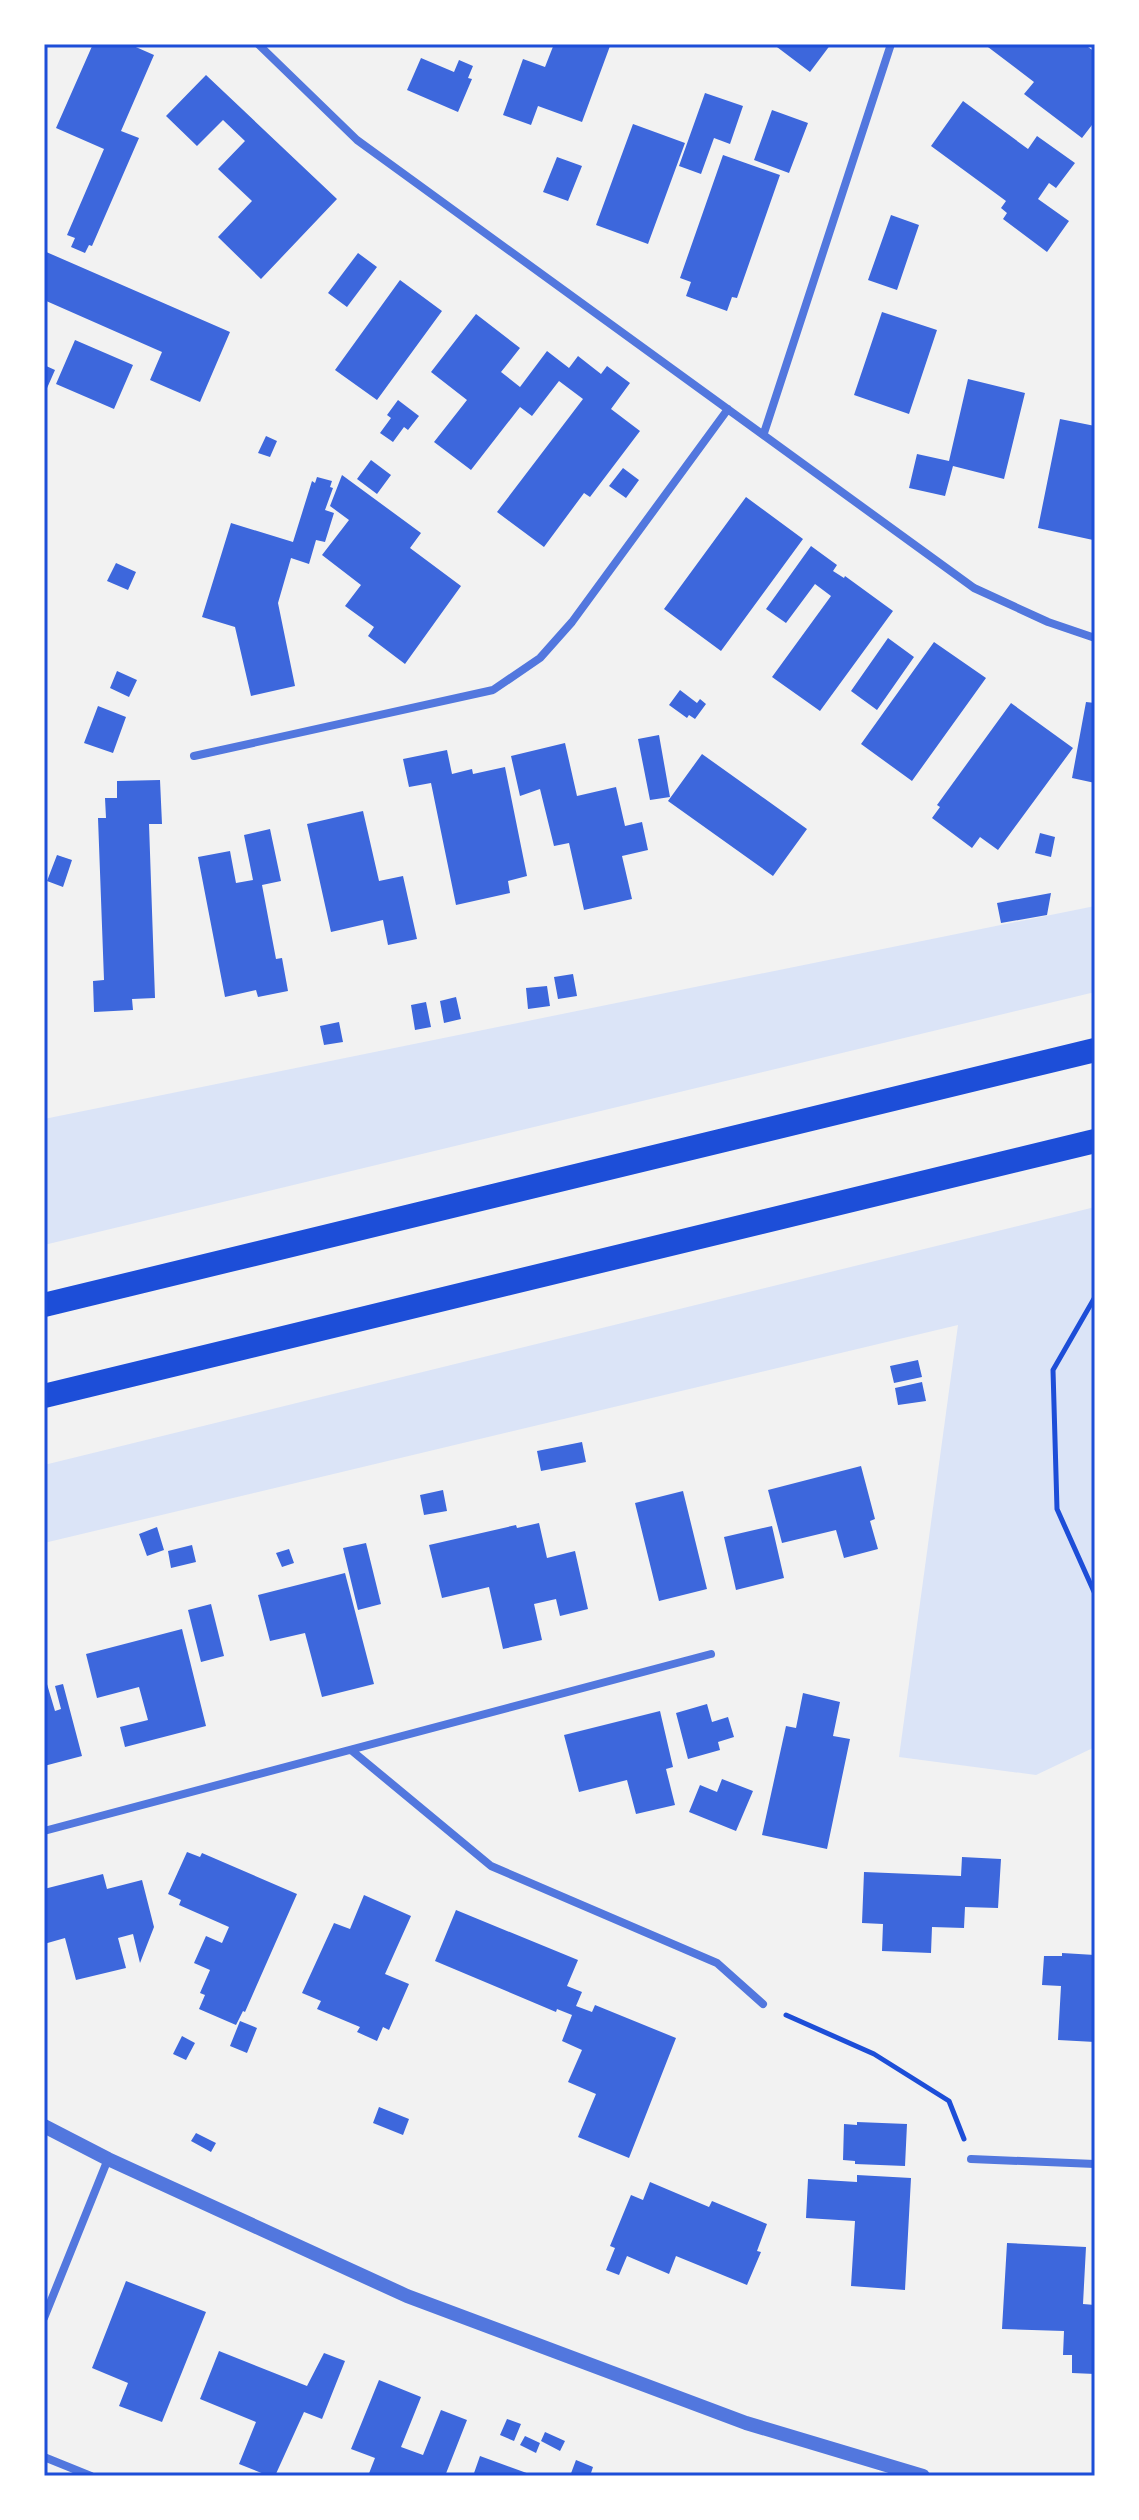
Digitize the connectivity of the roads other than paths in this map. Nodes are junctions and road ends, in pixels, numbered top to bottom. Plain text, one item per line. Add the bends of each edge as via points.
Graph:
1 (258, 44) edge
2 (891, 44) edge
3 (728, 409) junction
4 (764, 433) junction
5 (1095, 638) edge
6 (194, 756) dead end
7 (1095, 1050) edge
8 (1095, 1141) edge
9 (44, 1305) edge
10 (44, 1396) edge
11 (711, 1654) dead end
12 (351, 1750) junction
13 (44, 1831) edge
14 (763, 2004) road end
15 (44, 2126) edge
16 (108, 2159) junction
17 (971, 2159) road end
18 (1095, 2164) edge
19 (44, 2318) edge
20 (44, 2457) edge
21 (91, 2476) edge
22 (923, 2476) edge

1 - 3 street via 357,140
2 - 4 street
3 - 4 street
3 - 6 street via 572,622 540,658 493,690
4 - 5 street via 974,588
7 - 9 highway
8 - 10 highway
11 - 12 street
12 - 13 street
12 - 14 street via 491,1866 717,1963
15 - 16 street
16 - 19 street
16 - 22 street via 407,2296 746,2423
17 - 18 street
20 - 21 street

